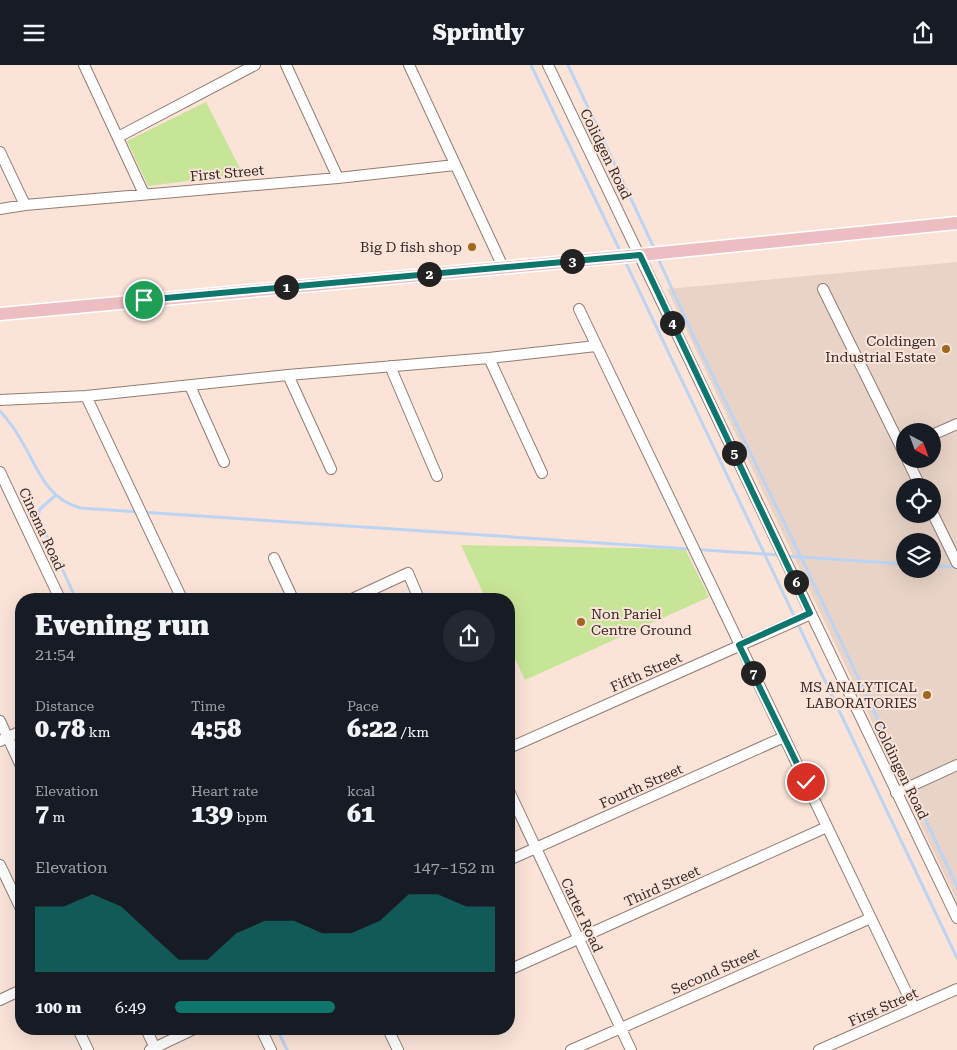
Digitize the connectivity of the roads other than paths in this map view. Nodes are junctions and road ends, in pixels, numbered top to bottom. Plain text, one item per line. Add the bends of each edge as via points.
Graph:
1 (84, 65) edge
2 (255, 65) edge
3 (286, 65) edge
4 (409, 65) edge
5 (548, 65) edge
6 (118, 137) junction
7 (0, 152) edge
8 (456, 165) junction
9 (338, 177) junction
10 (144, 194) junction
11 (25, 205) junction
12 (0, 209) edge
13 (957, 223) edge
14 (640, 255) junction
15 (503, 267) junction
16 (823, 289) dead end
17 (579, 309) dead end
18 (0, 313) edge
19 (596, 346) junction
20 (489, 358) junction
21 (390, 366) junction
22 (288, 375) junction
23 (190, 386) junction
24 (86, 396) junction
25 (0, 400) edge
26 (957, 424) edge
27 (941, 431) edge
28 (896, 434) edge
29 (224, 462) dead end
30 (332, 469) dead end
31 (0, 471) edge
32 (542, 473) dead end
33 (437, 476) dead end
34 (937, 523) edge
35 (274, 558) dead end
36 (957, 563) edge
37 (57, 593) edge
38 (179, 593) edge
39 (289, 593) edge
40 (365, 593) edge
41 (416, 593) edge
42 (803, 617) junction
43 (739, 645) junction
44 (0, 721) edge
45 (784, 737) junction
46 (4, 739) edge
47 (515, 745) edge
48 (15, 756) edge
49 (957, 765) edge
50 (896, 793) junction
51 (515, 804) edge
52 (827, 827) junction
53 (536, 848) junction
54 (515, 857) edge
55 (1, 868) edge
56 (15, 897) edge
57 (871, 918) junction
58 (957, 918) edge
59 (579, 939) junction
60 (515, 967) edge
61 (957, 989) edge
62 (15, 993) edge
63 (0, 1000) edge
64 (914, 1008) junction
65 (621, 1028) junction
66 (81, 1035) edge
67 (148, 1035) edge
68 (181, 1035) edge
69 (264, 1035) edge
70 (391, 1035) edge
71 (152, 1049) edge
72 (88, 1050) edge
73 (271, 1050) edge
74 (398, 1050) edge
75 (571, 1050) edge
76 (631, 1050) edge
77 (819, 1050) edge

1 - 6 street
2 - 6 street
3 - 9 street
4 - 8 street
5 - 14 street, Colidgen Road
6 - 10 street
7 - 11 street
8 - 9 street, First Street
8 - 15 street
9 - 10 street, First Street
10 - 11 street, First Street
11 - 12 street, First Street
13 - 14 main road
14 - 15 main road
14 - 42 street, Coldingen Road
15 - 18 main road
16 - 28 street
17 - 19 street
19 - 20 street
19 - 43 street
20 - 21 street
20 - 32 street
21 - 22 street
21 - 33 street
22 - 23 street
22 - 30 street
23 - 24 street
23 - 29 street
24 - 25 street
24 - 38 street
26 - 27 street
31 - 37 street, Cinema Road
34 - 36 street
35 - 39 street
40 - 41 street via 408,573
42 - 43 street, Fifth Street
42 - 50 street, Coldingen Road
43 - 45 street
43 - 47 street, Fifth Street
44 - 46 street
45 - 52 street
45 - 53 street, Fourth Street
46 - 48 street
49 - 50 street
50 - 58 street, Coldingen Road
51 - 53 street, Carter Road
52 - 57 street
52 - 59 street, Third Street
53 - 54 street, Fourth Street
53 - 59 street, Carter Road
55 - 56 street
57 - 64 street
57 - 65 street, Second Street
59 - 60 street, Third Street
59 - 65 street, Carter Road
61 - 64 street, First Street
62 - 63 street
64 - 77 street, First Street
65 - 75 street, Second Street
65 - 76 street, Carter Road
66 - 72 street
67 - 71 street
68 - 71 street
69 - 73 street
70 - 74 street

